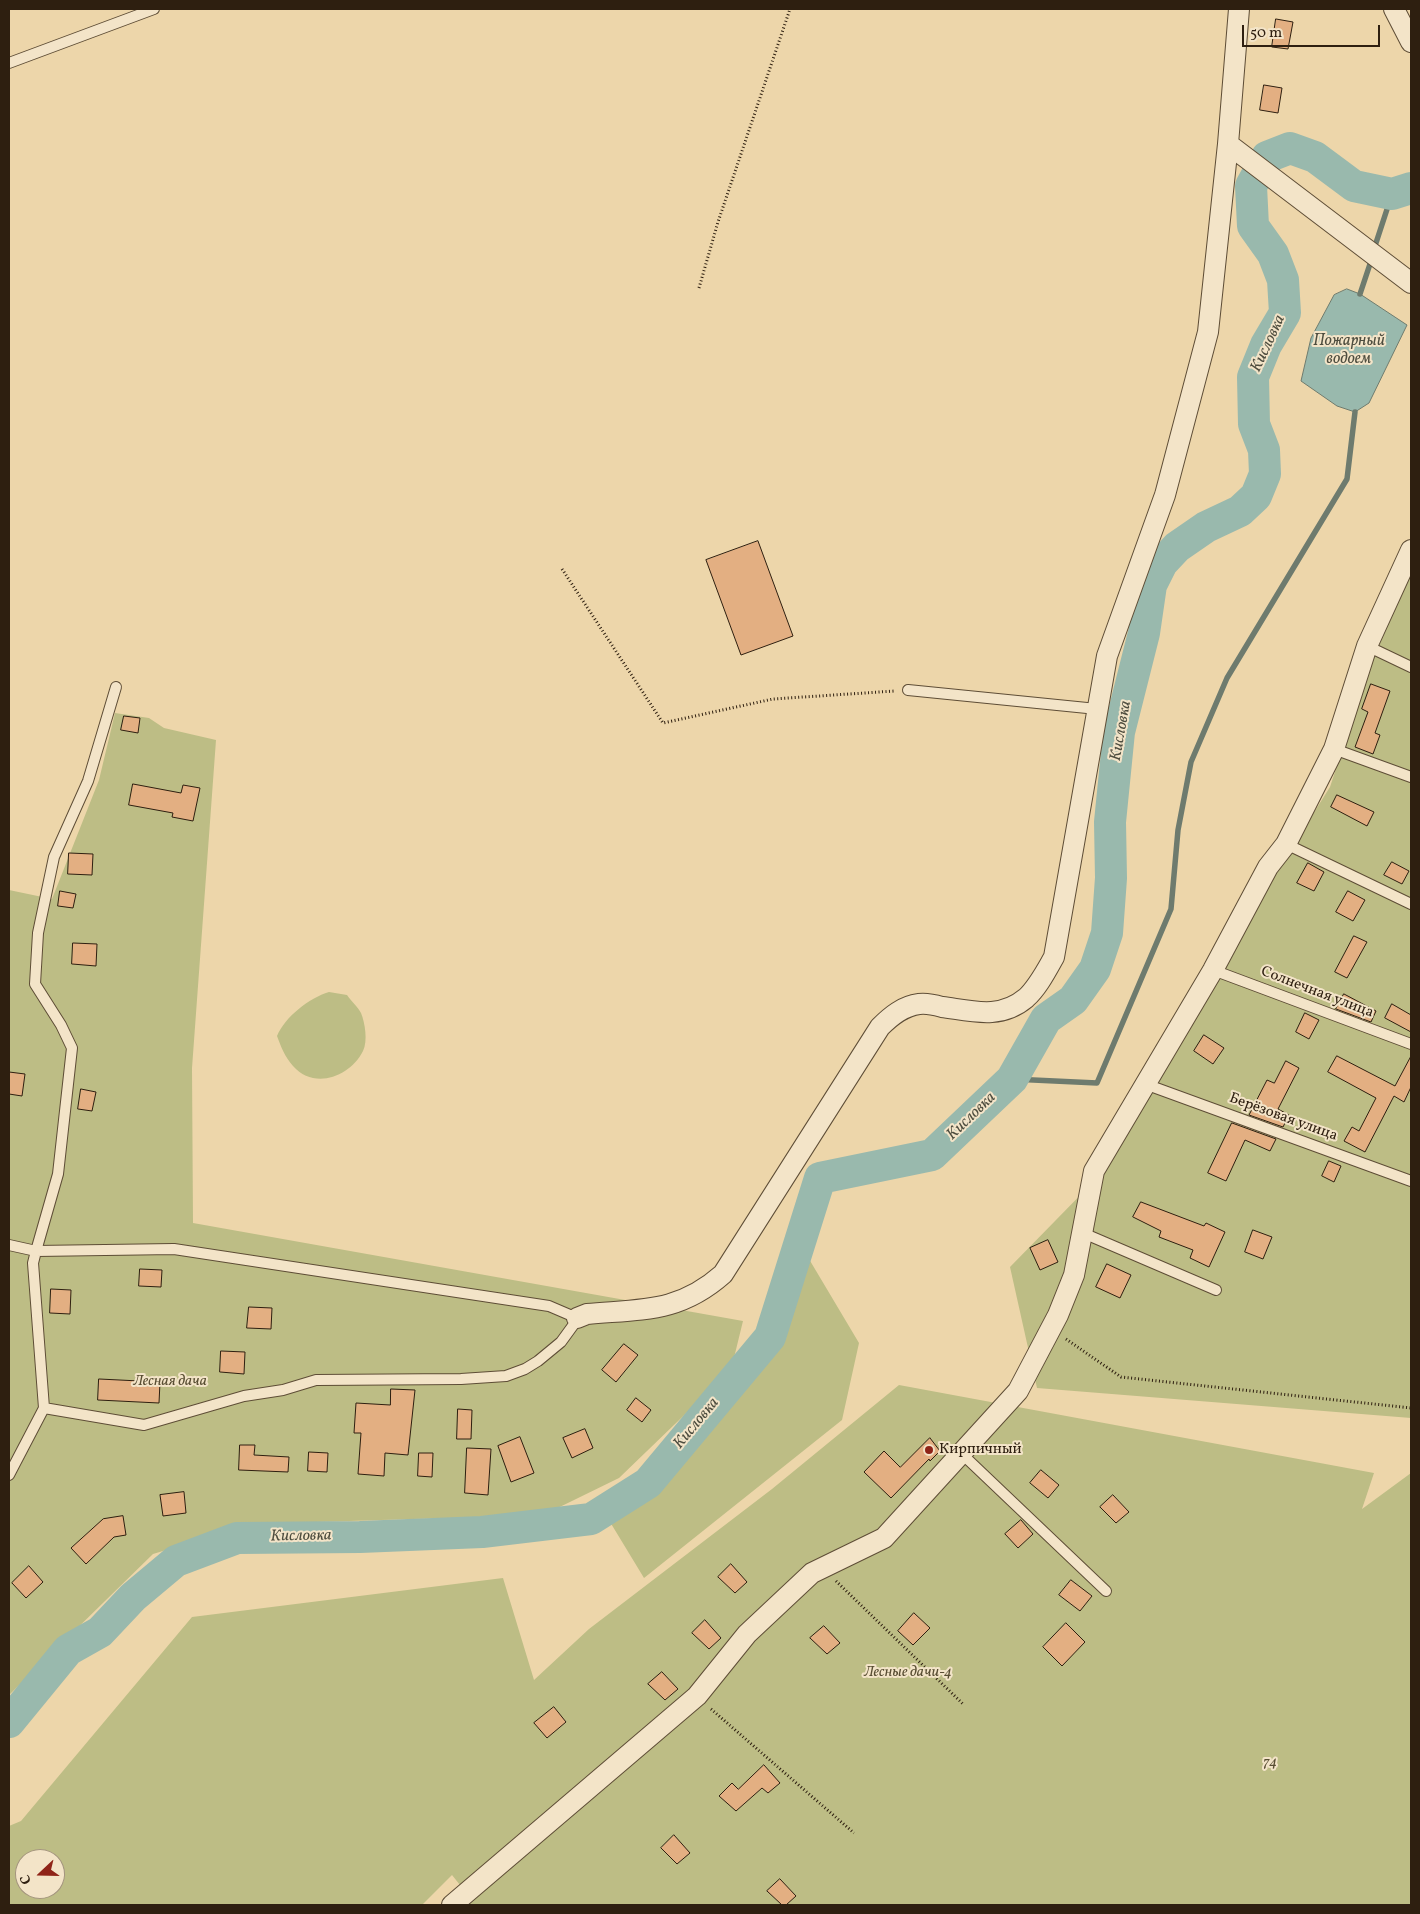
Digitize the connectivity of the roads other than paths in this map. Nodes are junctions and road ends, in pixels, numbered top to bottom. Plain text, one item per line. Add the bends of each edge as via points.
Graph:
1 (154, 9) edge
2 (1239, 9) edge
3 (1394, 9) edge
4 (1411, 42) edge
5 (9, 63) edge
6 (1228, 144) junction
7 (1411, 283) edge
8 (1411, 550) edge
9 (1367, 646) junction
10 (1411, 667) edge
11 (116, 687) dead end
12 (908, 690) road end
13 (1097, 709) junction
14 (1334, 749) junction
15 (1411, 777) edge
16 (1286, 844) junction
17 (1411, 904) edge
18 (1213, 970) junction
19 (1411, 1044) edge
20 (1145, 1084) junction
21 (1411, 1180) edge
22 (1083, 1233) junction
23 (9, 1245) edge
24 (36, 1250) junction
25 (1216, 1290) dead end
26 (577, 1318) junction
27 (44, 1408) junction
28 (961, 1453) junction
29 (9, 1475) edge
30 (1106, 1591) dead end
31 (452, 1905) edge

1 - 5 lane
2 - 6 street
3 - 4 street
6 - 7 street
6 - 13 street via 1208,332 1166,495 1107,656
8 - 9 street
9 - 10 lane
9 - 14 street
11 - 24 lane via 88,781 54,857 38,933 35,984 72,1048 58,1174
12 - 13 lane
13 - 26 street via 1054,957 1040,982 1025,998 1006,1009 988,1014 921,1003 898,1011 880,1027 723,1274 696,1295 664,1307 587,1314
14 - 15 lane
14 - 16 street
16 - 17 lane
16 - 18 street via 1268,867
18 - 19 lane, Солнечная улица
18 - 20 street
20 - 21 lane, Берёзовая улица
20 - 22 street via 1094,1170
22 - 25 lane
22 - 28 street via 1074,1275 1018,1391
23 - 24 lane
24 - 26 lane via 174,1249 549,1306
24 - 27 lane via 33,1263
26 - 27 lane via 561,1342 538,1361 506,1376 316,1380 283,1390 244,1396 144,1425
27 - 29 lane
28 - 30 lane
28 - 31 street via 884,1538 812,1573 747,1634 697,1696

